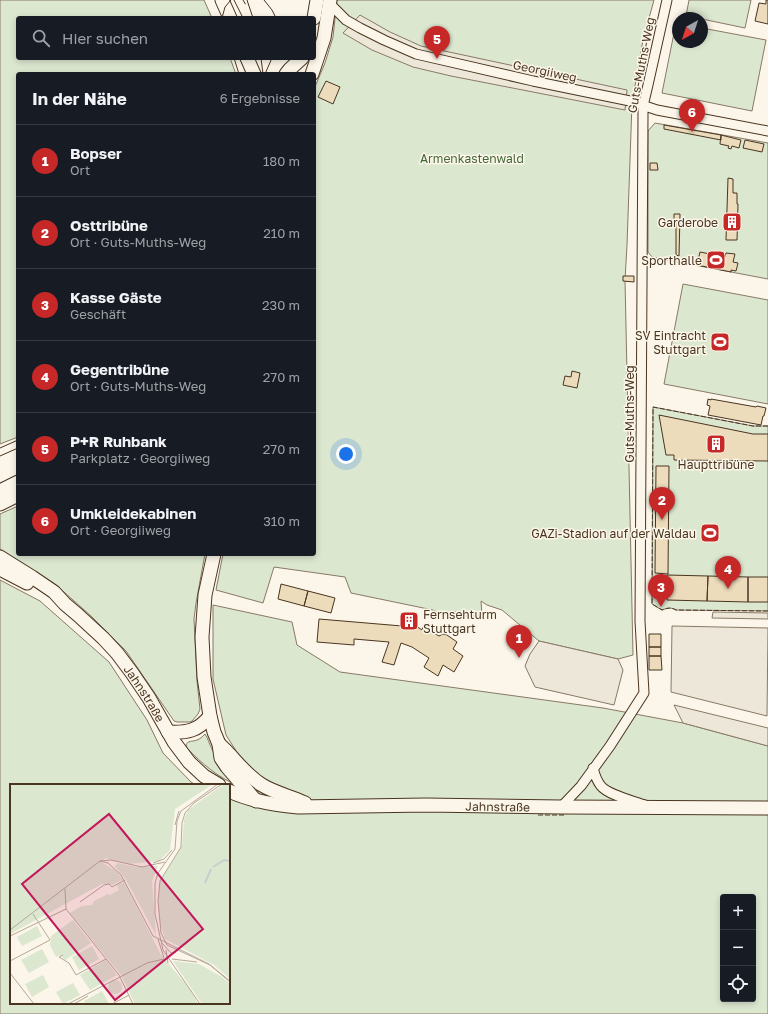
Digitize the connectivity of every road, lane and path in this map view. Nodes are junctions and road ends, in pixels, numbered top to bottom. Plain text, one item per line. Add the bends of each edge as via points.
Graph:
1 (222, 0) edge
2 (317, 0) edge
3 (667, 0) edge
4 (329, 1) edge
5 (229, 16) edge
6 (314, 16) edge
7 (248, 60) edge
8 (300, 60) edge
9 (301, 60) edge
10 (253, 72) edge
11 (288, 72) edge
12 (296, 72) edge
13 (313, 72) edge
14 (644, 106) junction
15 (768, 131) edge
16 (16, 483) edge
17 (0, 491) edge
18 (16, 496) edge
19 (0, 504) edge
20 (214, 556) edge
21 (0, 557) edge
22 (0, 569) edge
23 (65, 604) junction
24 (210, 716) junction
25 (168, 732) junction
26 (219, 744) junction
27 (593, 768) junction
28 (217, 784) edge
29 (230, 791) edge
30 (256, 801) junction
31 (312, 806) junction
32 (561, 807) junction
33 (652, 807) junction
34 (768, 808) edge

1 - 5 main road
2 - 6 main road
3 - 14 street, Guts-Muths-Weg
4 - 13 main road via 324,38
4 - 14 street, Georgiiweg via 346,20 416,54
7 - 10 main road
8 - 11 main road
9 - 12 main road
14 - 15 street, Georgiiweg
14 - 27 street, Guts-Muths-Weg via 640,621 644,693
16 - 17 main road
18 - 19 main road
20 - 24 main road via 205,595 202,637 204,677
21 - 23 main road, Jahnstraße via 54,592
22 - 23 main road, Jahnstraße
23 - 25 main road, Jahnstraße via 117,653 137,679
24 - 25 main road via 198,728 188,732
24 - 26 main road
25 - 28 main road, Jahnstraße via 189,762
26 - 30 main road via 221,758
26 - 31 main road via 247,774 261,784
27 - 32 street, Guts-Muths-Weg via 581,786
27 - 33 street via 596,779 612,794
29 - 30 main road, Jahnstraße
30 - 31 main road, Jahnstraße
31 - 32 main road, Jahnstraße
32 - 33 main road, Jahnstraße
33 - 34 main road, Jahnstraße

